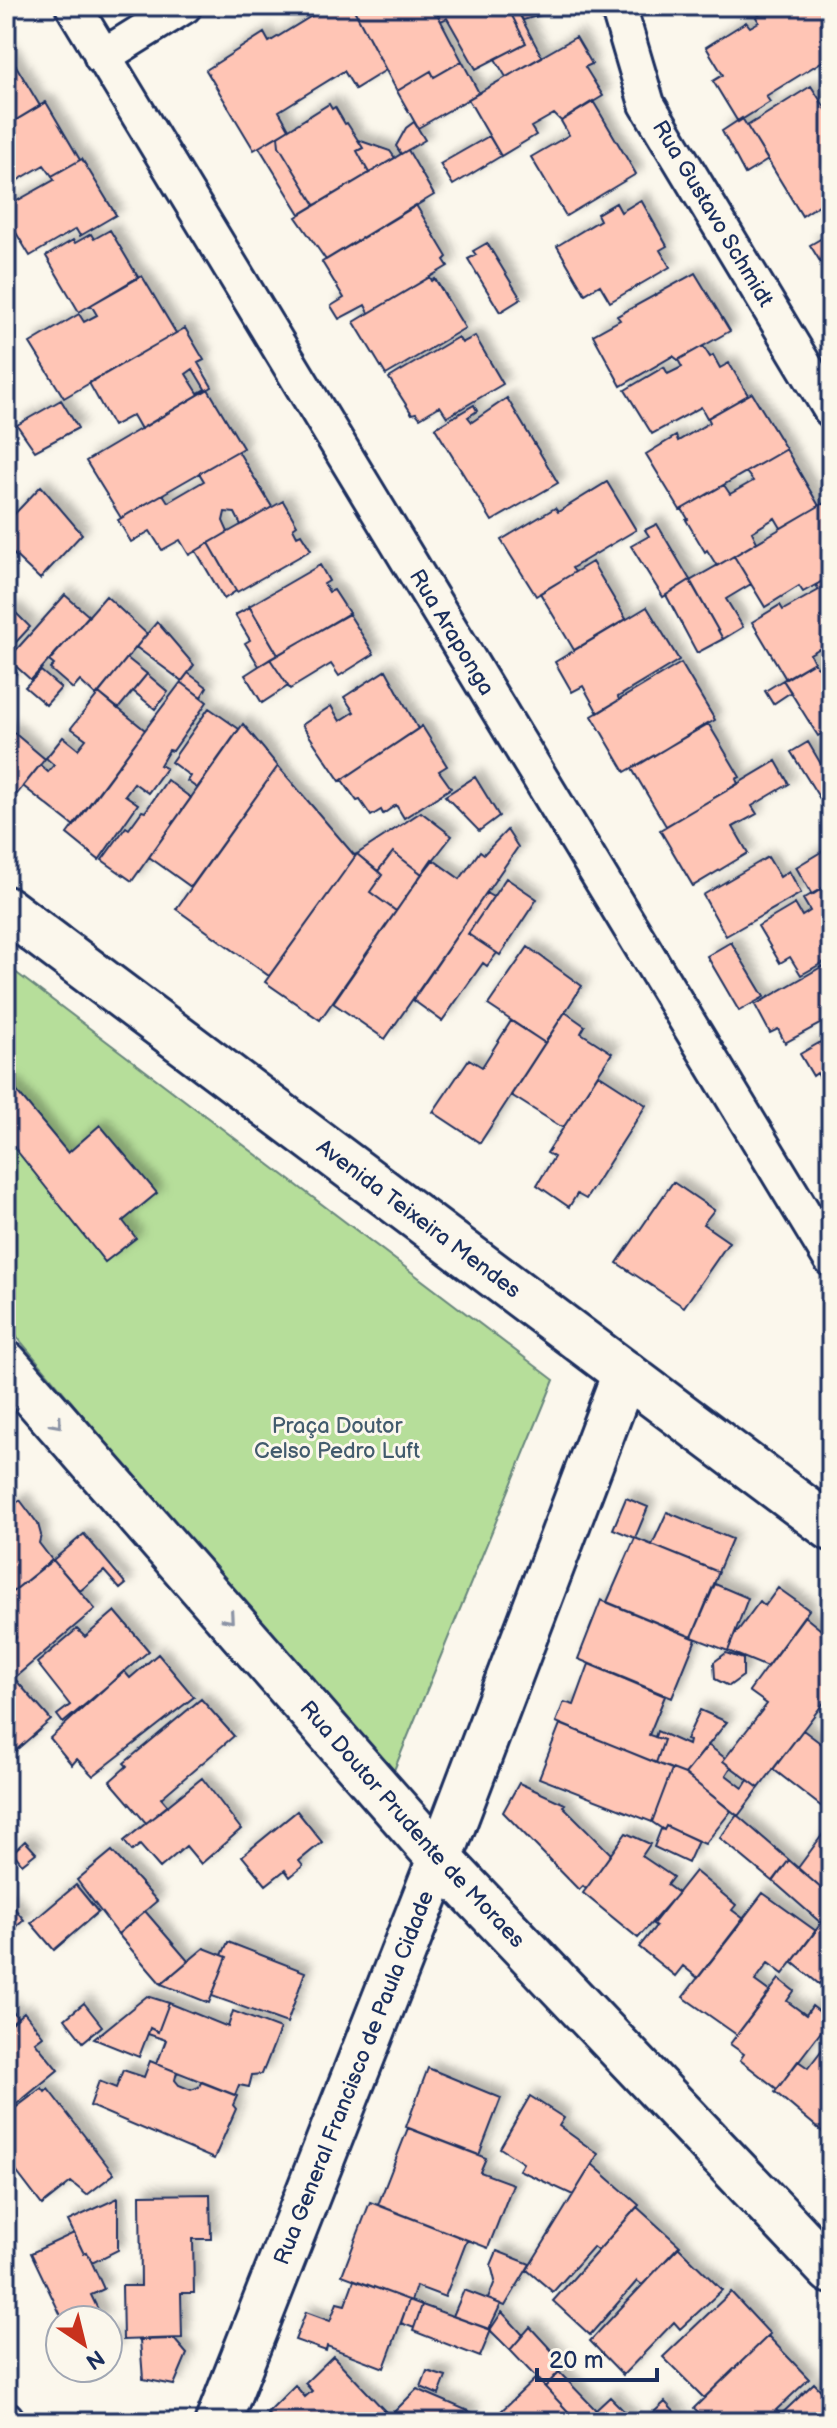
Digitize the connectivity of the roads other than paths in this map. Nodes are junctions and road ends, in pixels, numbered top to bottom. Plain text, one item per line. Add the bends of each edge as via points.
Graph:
1 (73, 6) edge
2 (184, 6) edge
3 (618, 6) edge
4 (102, 57) junction
5 (831, 410) edge
6 (6, 909) edge
7 (831, 1259) edge
8 (6, 1364) edge
9 (625, 1373) junction
10 (831, 1528) edge
11 (440, 1859) junction
12 (831, 2271) edge
13 (218, 2422) edge

1 - 4 street, Rua Araponga
2 - 4 street
3 - 5 street, Rua Gustavo Schmidt via 647,104
4 - 7 street, Rua Araponga
6 - 9 street, Avenida Teixeira Mendes
8 -> 11 street, Rua Doutor Prudente de Moraes
9 - 10 street, Avenida Teixeira Mendes
9 - 11 street, Rua General Francisco de Paula Cidade
11 - 12 street, Rua Doutor Prudente de Moraes
11 - 13 street, Rua General Francisco de Paula Cidade

